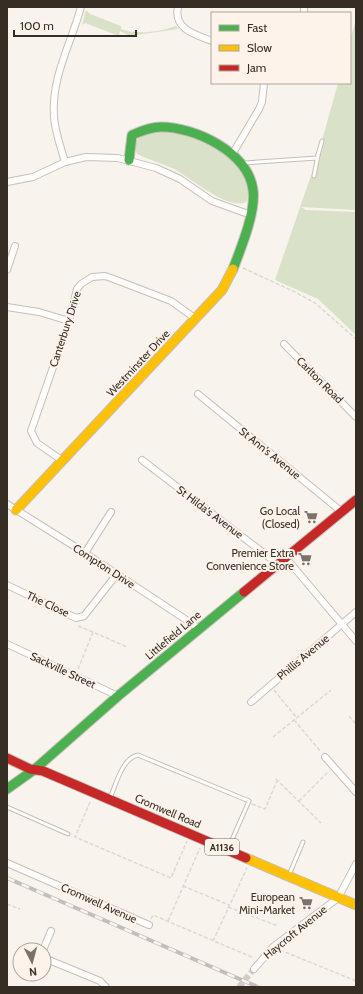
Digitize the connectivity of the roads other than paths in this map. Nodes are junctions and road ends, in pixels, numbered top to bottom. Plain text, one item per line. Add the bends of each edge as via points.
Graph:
1 (81, 7) edge
2 (178, 7) edge
3 (211, 41) edge
4 (264, 84) edge
5 (322, 140) dead end
6 (233, 153) junction
7 (318, 155) junction
8 (129, 160) junction
9 (65, 162) junction
10 (242, 163) junction
11 (314, 176) dead end
12 (7, 182) edge
13 (251, 215) junction
14 (14, 246) dead end
15 (7, 270) edge
16 (7, 307) edge
17 (196, 319) junction
18 (69, 321) junction
19 (284, 344) dead end
20 (198, 394) dead end
21 (356, 417) edge
22 (142, 460) dead end
23 (63, 461) junction
24 (356, 500) edge
25 (7, 504) edge
26 (16, 510) junction
27 (111, 512) dead end
28 (342, 512) junction
29 (85, 553) junction
30 (286, 558) junction
31 (278, 564) junction
32 (117, 574) junction
33 (7, 585) edge
34 (356, 612) edge
35 (342, 624) junction
36 (200, 628) junction
37 (356, 641) edge
38 (7, 644) edge
39 (118, 696) junction
40 (251, 702) dead end
41 (325, 757) road end
42 (7, 758) edge
43 (35, 769) junction
44 (7, 789) edge
45 (356, 792) edge
46 (110, 799) junction
47 (7, 807) edge
48 (68, 834) dead end
49 (303, 842) dead end
50 (228, 850) junction
51 (7, 863) edge
52 (356, 864) edge
53 (288, 876) junction
54 (338, 898) junction
55 (356, 905) edge
56 (149, 925) road end
57 (51, 931) dead end
58 (46, 942) edge
59 (52, 961) edge
60 (254, 969) tunnel mouth
61 (106, 987) edge

1 - 9 street via 61,62 56,87 54,118
2 - 3 street via 178,18 182,27 190,33
4 - 6 street via 259,110
5 - 7 lane
6 - 8 street, Westminster Drive via 207,138 174,127 160,127 132,135
6 - 10 street, Westminster Drive
7 - 10 lane via 316,158
7 - 11 lane
8 - 9 street via 86,157
8 - 13 street via 156,168 180,179 212,201
9 - 12 street via 33,177
10 - 13 street, Westminster Drive via 253,192
13 - 17 street, Westminster Drive via 225,286
14 - 15 street
16 - 18 street via 39,312
17 - 18 street, Canterbury Drive via 171,301 111,278 98,276 87,280 77,289
17 - 23 street, Westminster Drive
18 - 23 street, Canterbury Drive via 31,431 34,440
19 - 21 street, Carlton Road
20 - 28 street, St Ann's Avenue
22 - 31 street, St Hilda's Avenue
23 - 26 street, Westminster Drive
24 - 28 street, Littlefield Lane
25 - 26 street, Compton Drive
26 - 29 street, Compton Drive
27 - 29 street
28 - 30 street, Littlefield Lane
29 - 32 street, Compton Drive
30 - 31 street, Littlefield Lane
30 - 35 street
31 - 36 street, Littlefield Lane
32 - 33 street, The Close via 84,616 76,618
32 - 36 street, Compton Drive
34 - 35 street, Phillis Avenue
35 - 37 street
35 - 40 street, Phillis Avenue
36 - 39 street, Littlefield Lane
38 - 39 street, Sackville Street
39 - 43 street, Littlefield Lane
41 - 45 street
42 - 43 street, A1136
43 - 44 street, Littlefield Lane
43 - 46 street, Cromwell Road / A1136
46 - 50 street, Cromwell Road / A1136
46 - 50 lane via 127,762 138,755 250,801
47 - 48 lane
49 - 53 lane
50 - 53 street, Cromwell Road / A1136
51 - 56 street, Cromwell Avenue
52 - 54 street
53 - 54 street, Cromwell Road / A1136
54 - 55 street, Cromwell Road / A1136
54 - 60 street, Haycroft Avenue via 273,947
57 - 58 street
59 - 61 street

